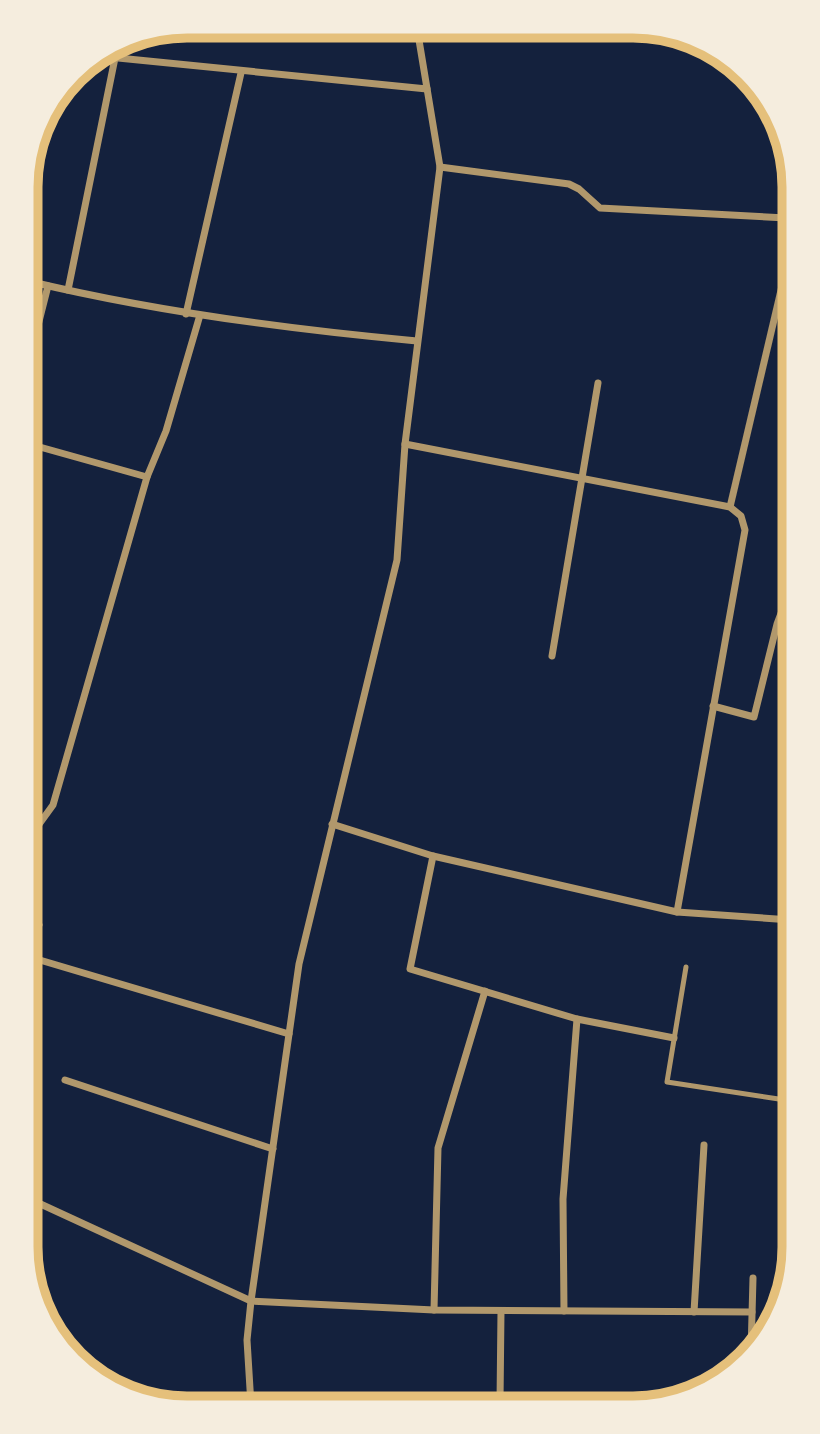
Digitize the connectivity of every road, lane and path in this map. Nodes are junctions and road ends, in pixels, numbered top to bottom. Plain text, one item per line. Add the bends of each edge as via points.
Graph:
1 (419, 38) edge
2 (115, 58) joint
3 (241, 73) junction
4 (427, 89) junction
5 (440, 167) junction
6 (782, 218) edge
7 (38, 284) edge
8 (48, 286) junction
9 (782, 286) edge
10 (68, 290) junction
11 (186, 314) junction
12 (200, 315) junction
13 (38, 325) edge
14 (417, 341) junction
15 (598, 383) dead end
16 (405, 444) junction
17 (38, 447) edge
18 (581, 476) junction
19 (147, 477) junction
20 (730, 507) junction
21 (782, 613) edge
22 (552, 656) dead end
23 (713, 706) junction
24 (332, 824) junction
25 (38, 826) edge
26 (433, 856) junction
27 (677, 912) junction
28 (781, 918) edge
29 (38, 959) edge
30 (686, 967) dead end
31 (485, 991) junction
32 (577, 1019) junction
33 (289, 1034) junction
34 (674, 1038) junction
35 (65, 1080) dead end
36 (781, 1099) edge
37 (704, 1145) dead end
38 (273, 1149) junction
39 (38, 1203) edge
40 (753, 1278) dead end
41 (251, 1301) junction
42 (434, 1310) junction
43 (501, 1311) junction
44 (564, 1311) junction
45 (694, 1312) junction
46 (752, 1312) junction
47 (751, 1333) joint
48 (751, 1337) edge
49 (250, 1396) edge
50 (500, 1396) edge

1 - 4 street
2 - 3 street
2 - 10 street
3 - 4 street
3 - 11 street
4 - 5 street
5 - 6 street via 569,184 600,208
5 - 14 street
7 - 8 street
8 - 10 street
8 - 13 street
9 - 20 street
10 - 11 street
11 - 12 street
12 - 14 street via 287,329
12 - 19 street via 166,431
14 - 16 street
15 - 18 street
16 - 18 street
16 - 24 street via 397,560
17 - 19 street
18 - 20 street
18 - 22 street
19 - 25 street via 53,805
20 - 23 street via 741,516 745,530
21 - 23 street via 754,717
23 - 27 street
24 - 26 street
24 - 33 street via 299,964
26 - 27 street
26 - 31 street via 410,969
27 - 28 street
29 - 33 street
30 - 34 lane
31 - 32 street
31 - 42 street via 438,1148
32 - 34 street
32 - 44 street via 563,1199
33 - 38 street
34 - 36 lane via 667,1082
35 - 38 street
37 - 45 street
38 - 41 street
39 - 41 street
40 - 46 street
41 - 42 street
41 - 49 street via 247,1340
42 - 43 street
43 - 44 street
43 - 50 street
44 - 45 street
45 - 46 street
46 - 47 street
47 - 48 street

